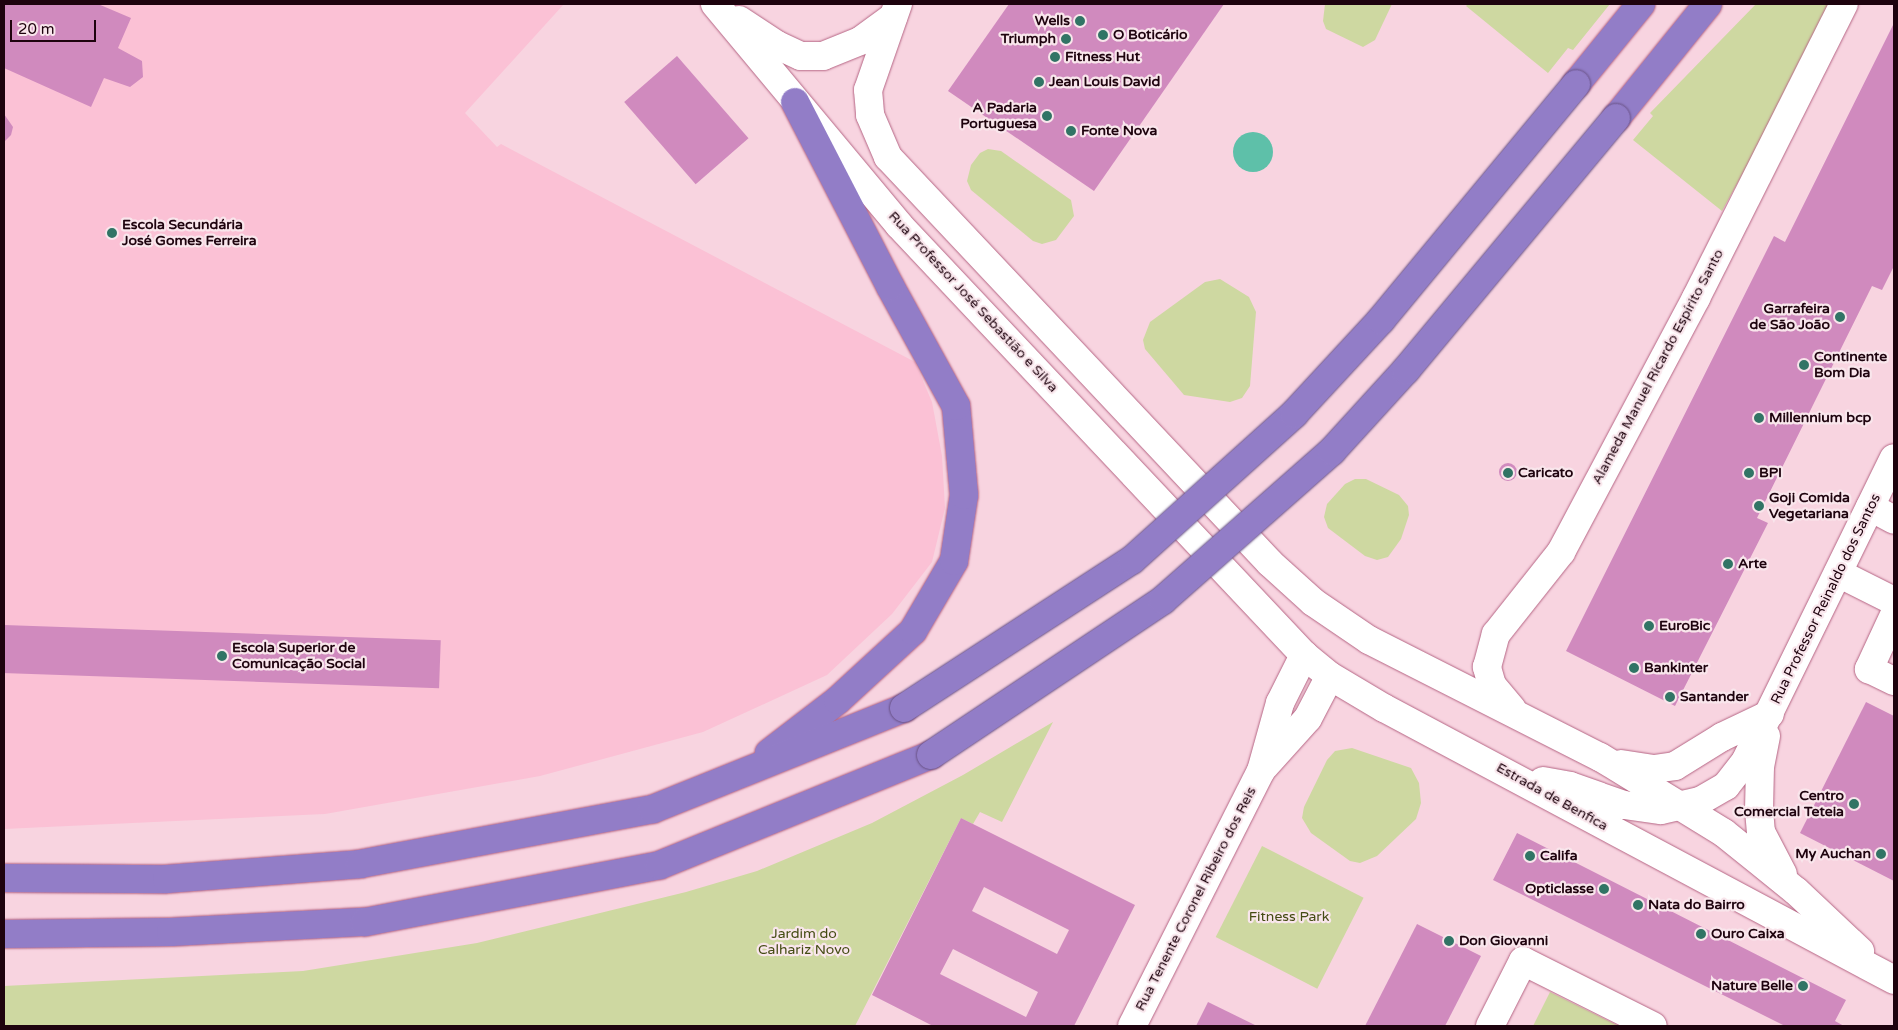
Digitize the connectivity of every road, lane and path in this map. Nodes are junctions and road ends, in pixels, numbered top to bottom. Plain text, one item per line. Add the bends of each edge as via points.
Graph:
1 (1642, 4) edge
2 (1708, 4) edge
3 (1844, 4) edge
4 (716, 5) edge
5 (895, 10) edge
6 (795, 102) junction
7 (1894, 458) edge
8 (1870, 507) junction
9 (1894, 520) edge
10 (1838, 573) junction
11 (1242, 590) joint
12 (1894, 601) edge
13 (1894, 615) edge
14 (1304, 655) junction
15 (1330, 676) junction
16 (1894, 681) edge
17 (1770, 714) junction
18 (1519, 716) junction
19 (1600, 757) junction
20 (1261, 771) junction
21 (1515, 775) junction
22 (740, 776) junction
23 (1683, 806) junction
24 (4, 878) edge
25 (1796, 891) junction
26 (4, 934) edge
27 (1889, 977) edge
28 (1132, 1026) edge
29 (1490, 1026) edge
30 (1653, 1026) edge

1 - 22 highway, bridge via 1381,320 1294,414 1132,560 904,708
2 - 26 highway, bridge via 1406,370 1332,451 1163,600 931,755 660,865 374,921 170,932
3 - 18 street, Alameda Manuel Ricardo Espírito Santo via 1561,552 1496,634 1487,667 1492,685
4 - 5 street via 777,45 801,56 823,56 844,49
4 - 6 street, Rua Professor José Sebastião e Silva
5 - 18 street, Estrada de Benfica via 868,90 870,115 888,157 1270,563 1313,602 1369,640
6 - 11 street, Rua Professor José Sebastião e Silva via 899,225
6 - 22 highway via 956,406 964,495 954,561 913,631 838,700
7 - 8 street, Rua Professor Reinaldo dos Santos
8 - 9 street
8 - 10 street, Rua Professor Reinaldo dos Santos
10 - 12 street
10 - 17 street, Rua Professor Reinaldo dos Santos
11 - 14 street, Estrada de Benfica
13 - 16 street via 1869,669
14 - 15 street, Estrada de Benfica
14 - 20 street, Rua Tenente Coronel Ribeiro dos Reis via 1280,703
15 - 20 street, Rua Tenente Coronel Ribeiro dos Reis via 1308,718
15 - 21 street, Estrada de Benfica via 1384,708
17 - 19 street, Rua Professor Reinaldo dos Santos via 1722,736 1675,766 1654,769
17 - 23 street, Rua Professor Reinaldo dos Santos via 1746,760 1726,786
17 - 25 street, Rua Professor Reinaldo dos Santos via 1760,766 1761,832 1775,864
18 - 19 street, Estrada de Benfica
19 - 23 street, Estrada de Benfica
20 - 28 street, Rua Tenente Coronel Ribeiro dos Reis
21 - 23 street via 1570,786 1633,807 1661,810
21 - 27 street, Estrada de Benfica
22 - 24 highway via 654,809 360,864 167,879
23 - 25 street, Estrada de Benfica via 1724,833
25 - 27 street, Estrada de Benfica
29 - 30 street via 1523,961

